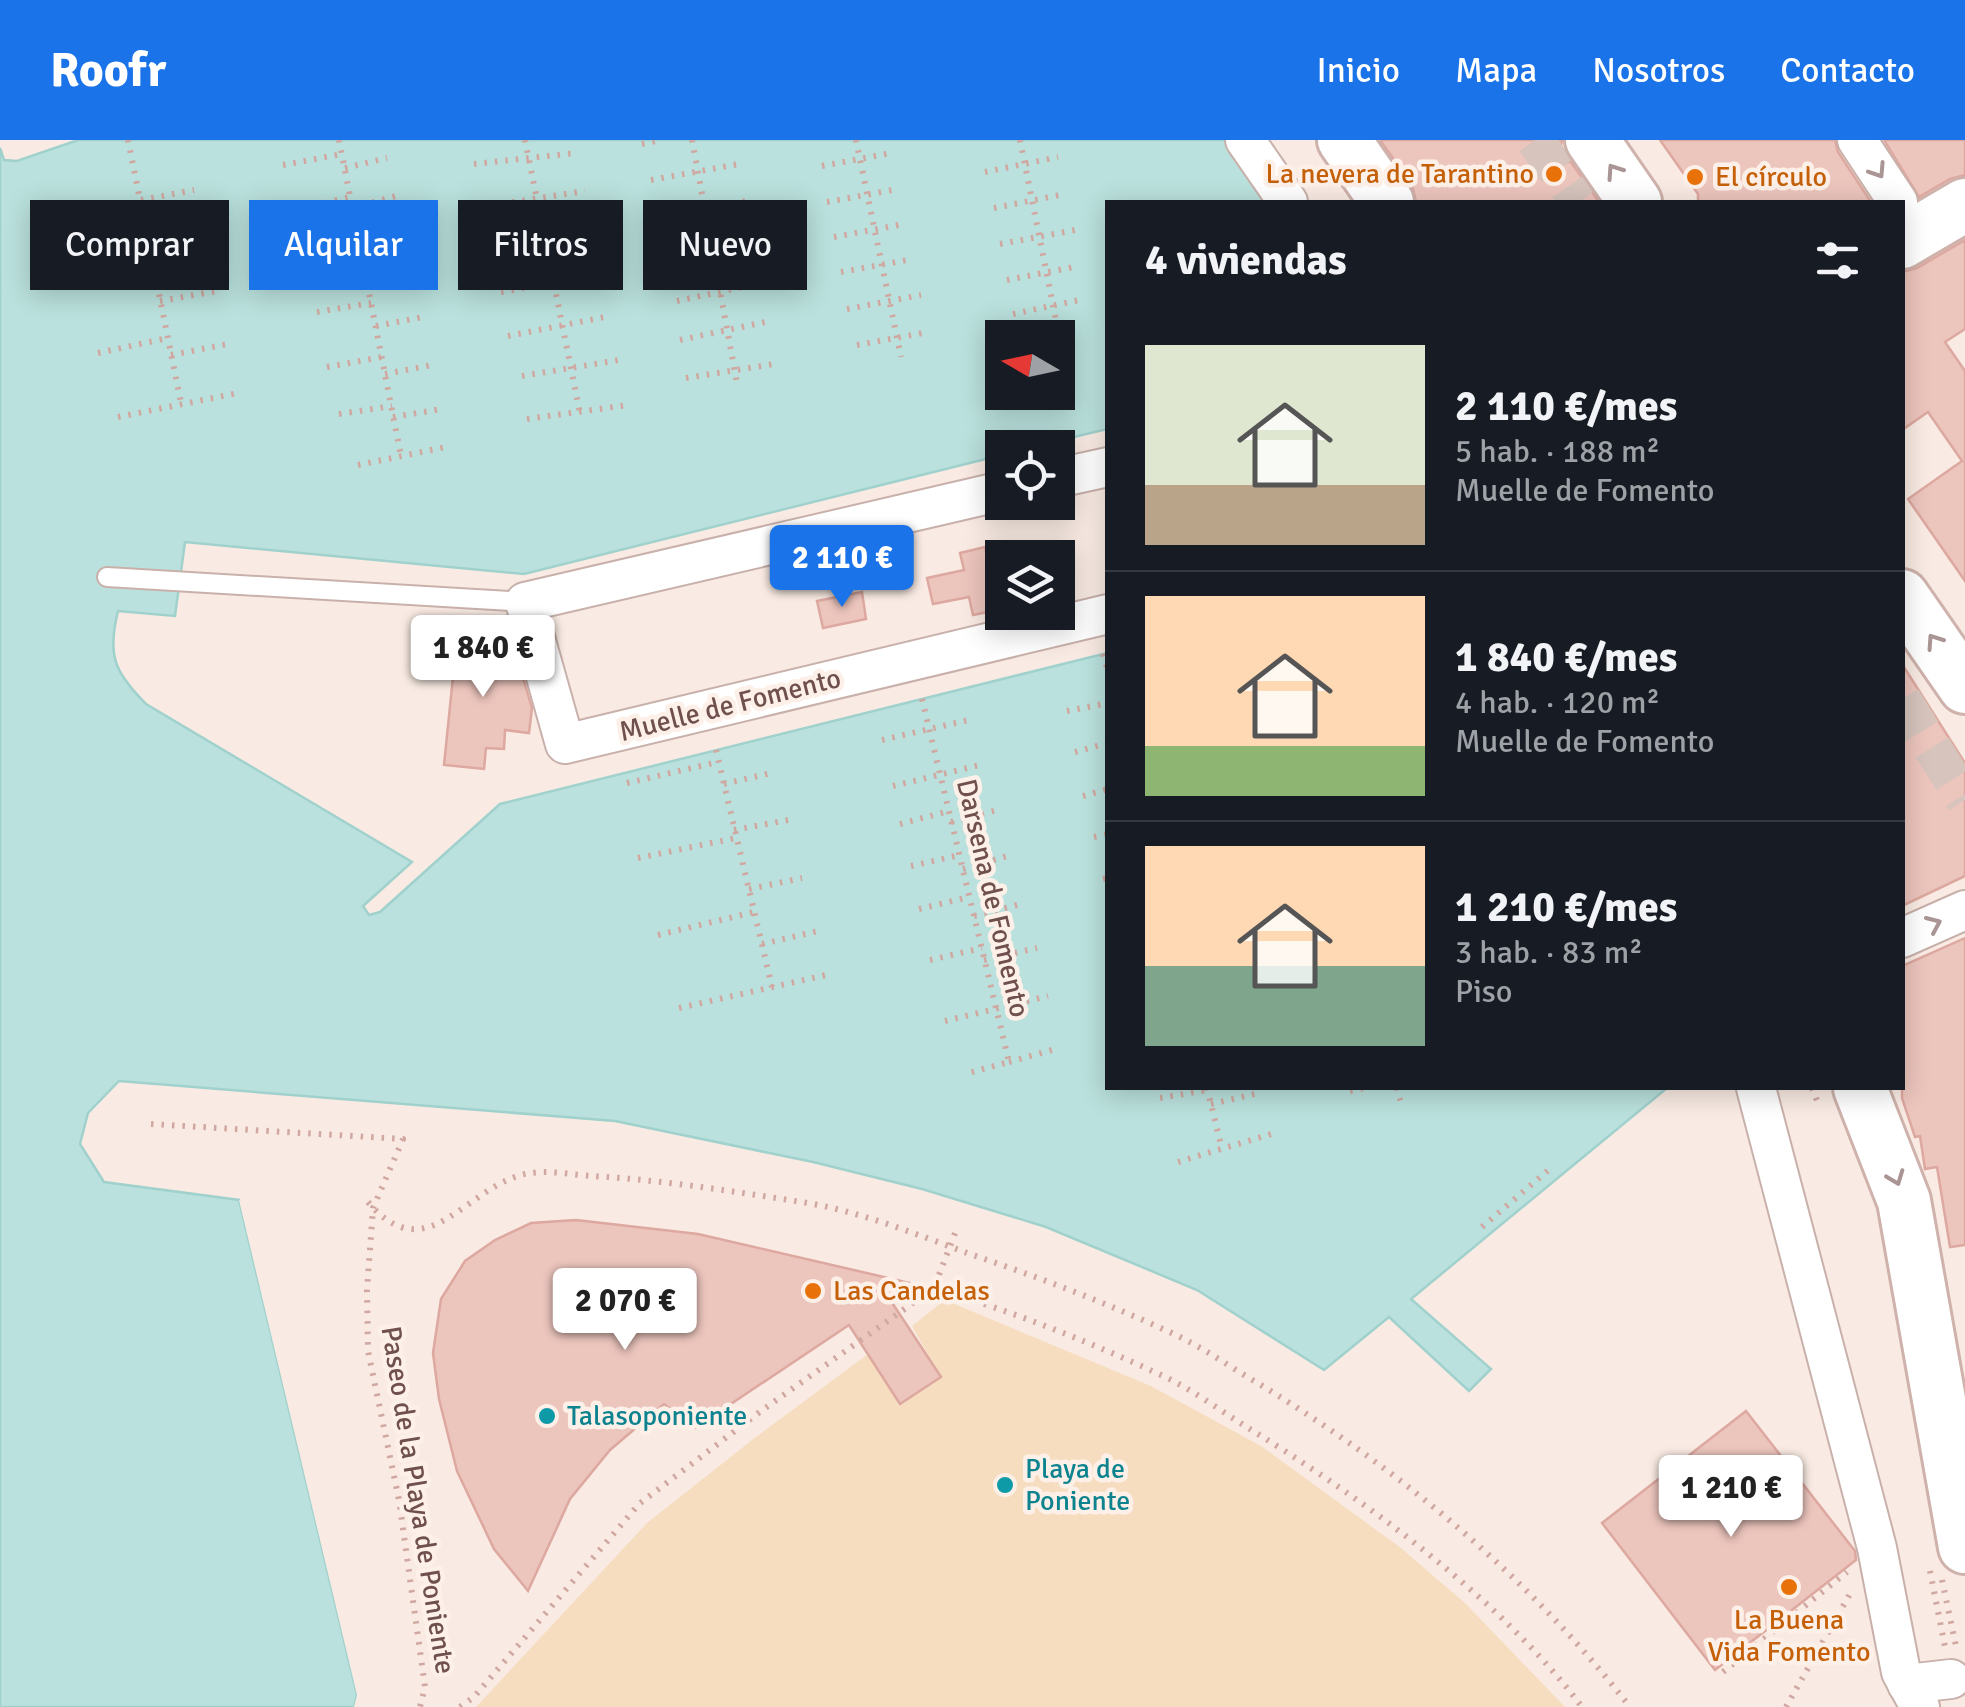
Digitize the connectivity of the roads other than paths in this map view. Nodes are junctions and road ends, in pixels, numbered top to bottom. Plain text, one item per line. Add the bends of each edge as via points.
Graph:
1 (1245, 140) edge
2 (1592, 140) edge
3 (1857, 140) edge
4 (1287, 200) edge
5 (1634, 200) edge
6 (1893, 200) edge
7 (1965, 205) edge
8 (1905, 221) edge
9 (1105, 468) edge
10 (1075, 474) edge
11 (985, 495) edge
12 (107, 577) dead end
13 (1905, 600) edge
14 (524, 602) junction
15 (1105, 615) edge
16 (1965, 687) edge
17 (1965, 910) edge
18 (1905, 937) edge
19 (1757, 1090) edge
20 (1861, 1090) edge
21 (1965, 1548) edge
22 (1951, 1678) dead end
23 (1914, 1696) edge

1 - 4 street
5 -> 2 main road
3 -> 6 street
7 - 8 main road
9 - 10 street
11 - 14 street
12 - 14 lane
16 -> 13 main road
14 - 15 street, Muelle de Fomento via 565,744
18 -> 17 street
19 - 23 street via 1876,1548 1901,1672
20 -> 21 main road via 1904,1201
22 - 23 street

